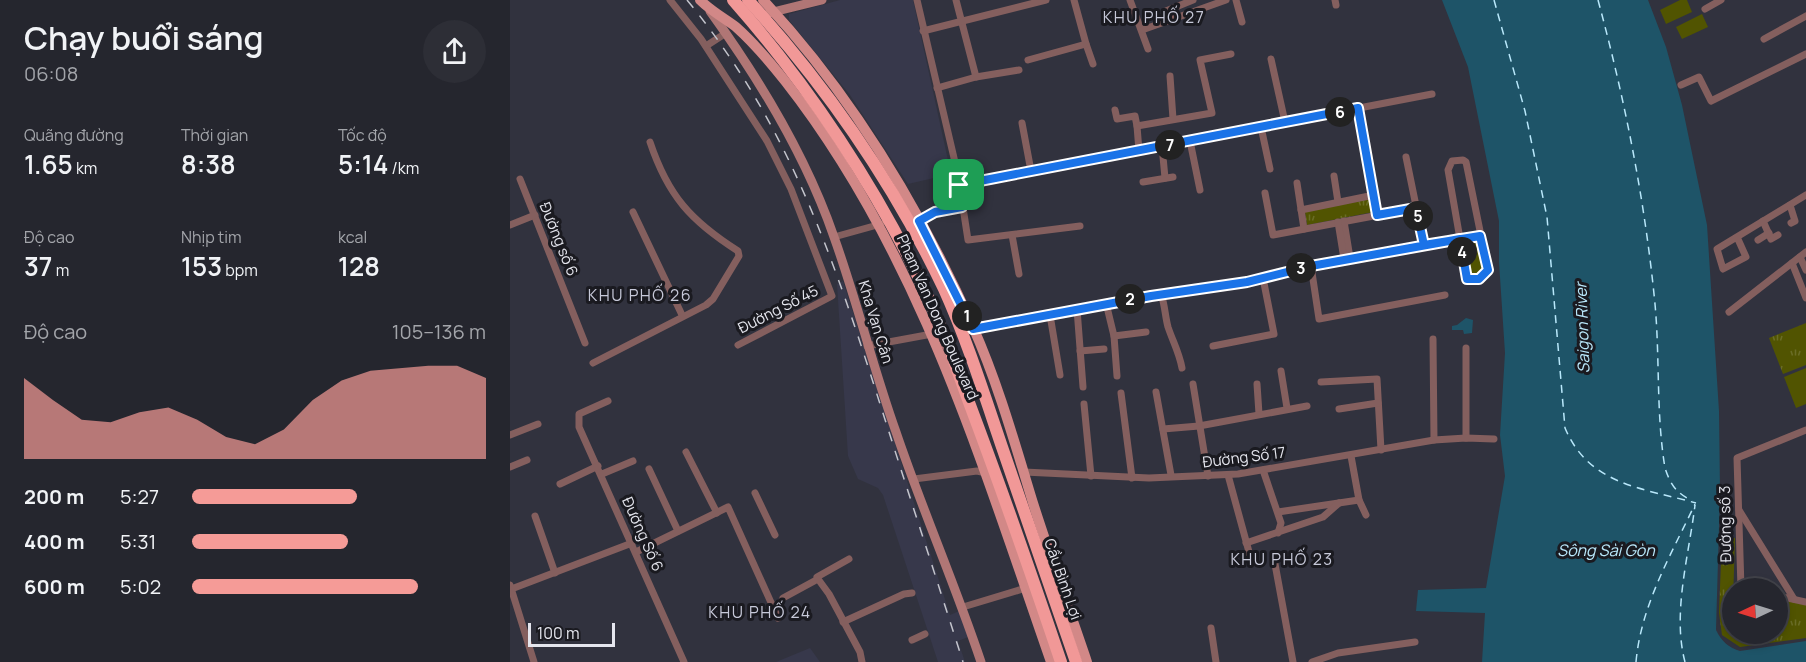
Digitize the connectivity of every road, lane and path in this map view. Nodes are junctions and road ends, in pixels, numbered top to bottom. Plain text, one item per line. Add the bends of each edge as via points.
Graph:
1 (670, 0) edge
2 (733, 0) edge
3 (748, 0) edge
4 (763, 0) edge
5 (917, 0) edge
6 (956, 0) edge
7 (1046, 0) edge
8 (1074, 0) edge
9 (1130, 0) edge
10 (1193, 0) edge
11 (1226, 0) edge
12 (1236, 0) edge
13 (1721, 0) edge
14 (815, 1) edge
15 (704, 4) edge
16 (1204, 4) edge
17 (1705, 9) dead end
18 (768, 14) junction
19 (1806, 16) edge
20 (750, 20) junction
21 (1168, 21) junction
22 (1242, 22) dead end
23 (961, 24) junction
24 (730, 30) junction
25 (1142, 30) junction
26 (923, 31) junction
27 (1764, 39) dead end
28 (1086, 44) junction
29 (706, 46) junction
30 (1148, 49) dead end
31 (1231, 54) dead end
32 (1806, 54) edge
33 (1271, 58) dead end
34 (1028, 60) dead end
35 (1093, 64) dead end
36 (1019, 70) dead end
37 (1170, 76) dead end
38 (976, 77) junction
39 (1681, 85) dead end
40 (937, 88) junction
41 (1432, 94) dead end
42 (1358, 108) junction
43 (1115, 110) dead end
44 (1173, 119) junction
45 (1285, 122) junction
46 (1022, 123) dead end
47 (1137, 126) junction
48 (1261, 127) junction
49 (1190, 141) junction
50 (650, 142) dead end
51 (1162, 146) junction
52 (1139, 151) junction
53 (1406, 157) dead end
54 (1270, 169) dead end
55 (1031, 171) junction
56 (1334, 176) dead end
57 (520, 179) dead end
58 (1143, 182) dead end
59 (1297, 183) dead end
60 (959, 185) junction
61 (1200, 190) dead end
62 (1265, 193) dead end
63 (1374, 195) junction
64 (1806, 195) edge
65 (1338, 202) junction
66 (1790, 205) junction
67 (962, 207) junction
68 (1416, 208) junction
69 (1301, 210) junction
70 (633, 212) dead end
71 (535, 215) junction
72 (1377, 215) junction
73 (1763, 221) junction
74 (1341, 222) junction
75 (915, 223) junction
76 (1791, 223) dead end
77 (881, 224) junction
78 (510, 225) edge
79 (1080, 226) dead end
80 (1304, 229) junction
81 (1768, 233) junction
82 (1012, 235) junction
83 (1778, 235) dead end
84 (1480, 236) junction
85 (834, 237) junction
86 (1737, 237) junction
87 (1460, 239) junction
88 (1758, 240) dead end
89 (1424, 245) junction
90 (1803, 254) edge
91 (1347, 259) junction
92 (1792, 263) junction
93 (1311, 266) junction
94 (1806, 270) edge
95 (1019, 274) dead end
96 (1263, 278) junction
97 (1161, 294) junction
98 (1445, 295) dead end
99 (1806, 298) edge
100 (1106, 303) junction
101 (1077, 309) junction
102 (1730, 312) dead end
103 (682, 315) junction
104 (1050, 315) junction
105 (973, 329) junction
106 (1146, 332) dead end
107 (938, 333) junction
108 (1114, 336) junction
109 (1433, 339) dead end
110 (585, 343) dead end
111 (738, 345) dead end
112 (867, 346) junction
113 (1213, 346) dead end
114 (1466, 348) dead end
115 (1104, 349) dead end
116 (1080, 351) junction
117 (593, 363) dead end
118 (1182, 368) dead end
119 (1281, 371) dead end
120 (1060, 375) dead end
121 (1117, 376) dead end
122 (1321, 382) dead end
123 (1193, 384) dead end
124 (1257, 384) dead end
125 (1083, 387) dead end
126 (1156, 392) dead end
127 (1121, 393) dead end
128 (608, 401) dead end
129 (1378, 403) junction
130 (1084, 404) dead end
131 (1307, 406) dead end
132 (1287, 408) junction
133 (1339, 409) dead end
134 (1259, 414) junction
135 (538, 424) dead end
136 (1200, 426) junction
137 (1163, 429) junction
138 (1806, 430) edge
139 (510, 435) edge
140 (1466, 438) junction
141 (1434, 440) junction
142 (1494, 440) dead end
143 (1381, 450) junction
144 (686, 452) dead end
145 (1351, 456) junction
146 (527, 460) dead end
147 (633, 461) dead end
148 (598, 466) junction
149 (510, 467) edge
150 (649, 469) dead end
151 (1263, 470) junction
152 (1010, 471) junction
153 (1024, 472) junction
154 (991, 473) junction
155 (602, 474) junction
156 (1171, 475) junction
157 (1227, 475) junction
158 (1091, 476) junction
159 (1208, 476) junction
160 (1132, 478) junction
161 (914, 479) junction
162 (560, 484) dead end
163 (755, 494) dead end
164 (1359, 500) junction
165 (1339, 503) junction
166 (1022, 507) joint
167 (1738, 508) junction
168 (1009, 509) joint
169 (1278, 512) junction
170 (717, 513) junction
171 (1366, 515) dead end
172 (535, 516) dead end
173 (678, 531) junction
174 (1278, 533) junction
175 (775, 535) dead end
176 (632, 543) junction
177 (1246, 543) junction
178 (636, 552) junction
179 (849, 559) dead end
180 (1252, 563) dead end
181 (1275, 564) dead end
182 (555, 573) junction
183 (818, 578) junction
184 (1741, 578) edge
185 (512, 586) edge
186 (1026, 588) junction
187 (912, 593) dead end
188 (783, 598) dead end
189 (1788, 598) edge
190 (1794, 599) junction
191 (1806, 602) edge
192 (963, 607) junction
193 (778, 618) dead end
194 (843, 622) junction
195 (1211, 628) dead end
196 (925, 634) dead end
197 (912, 640) dead end
198 (1415, 642) dead end
199 (534, 662) edge
200 (684, 662) edge
201 (862, 662) edge
202 (981, 662) edge
203 (1051, 662) edge
204 (1061, 662) edge
205 (1076, 662) edge
206 (1087, 662) edge
207 (1216, 662) edge
208 (1293, 662) edge
209 (1312, 662) edge

1 - 29 street
2 - 20 highway, Pham Van Dong Boulevard
3 - 18 highway, Pham Van Dong Boulevard
4 - 18 main road, Pham Van Dong Boulevard
5 - 26 street
6 - 23 street
7 - 23 street
8 - 28 street
9 - 25 street
10 - 21 street via 1166,11
11 - 16 street
12 - 22 street
13 - 17 street
14 - 18 street
15 - 24 main road, Pham Van Dong Boulevard
16 - 21 street
18 - 20 street
18 - 75 highway, Pham Van Dong Boulevard via 819,76
19 - 27 street
20 - 24 street
20 - 107 highway, Pham Van Dong Boulevard via 852,158 898,236
21 - 25 street
23 - 26 street
23 - 38 street
24 - 29 street
24 - 77 main road, Pham Van Dong Boulevard via 766,58 801,102
24 - 85 street, Kha Vạn Cân via 776,112
25 - 30 street
26 - 40 street
28 - 34 street
28 - 35 street
29 - 111 street, Đường Số 45 via 759,128 786,179 831,296
31 - 44 street via 1200,60 1212,113
32 - 39 street via 1711,101 1699,77
33 - 45 street
36 - 38 street
37 - 44 street
38 - 40 street
40 - 60 street
41 - 42 street
42 - 45 street
42 - 63 street
43 - 47 street via 1117,119 1135,116
44 - 47 street
45 - 48 street
46 - 55 street
47 - 52 street
48 - 49 street
48 - 54 street
49 - 51 street
49 - 61 street
50 - 103 street via 680,204 705,231 740,254 713,299
51 - 52 street
51 - 58 street via 1169,178
52 - 55 street
53 - 68 street
55 - 60 street
56 - 65 street
57 - 71 street, Đường số 6
59 - 69 street
60 - 67 street
62 - 80 street via 1273,235
63 - 65 street
63 - 72 street
64 - 66 street
65 - 69 street
66 - 73 street
66 - 76 street via 1795,221
67 - 75 street via 935,212
67 - 82 street via 968,240
68 - 72 street
68 - 89 street
69 - 80 street
70 - 103 street
71 - 78 street
71 - 110 street, Đường số 6
72 - 74 street
73 - 81 street
73 - 86 street
74 - 80 street
74 - 91 street
75 - 105 main road, Pham Van Dong Boulevard
75 - 152 highway, Pham Van Dong Boulevard via 956,318
77 - 85 street
77 - 107 main road, Pham Van Dong Boulevard
79 - 82 street
81 - 83 street via 1772,239
81 - 88 street
82 - 95 street
84 - 87 street
84 - 87 street via 1488,270 1479,279 1467,279
84 - 87 street via 1467,162 1452,162 1448,170
85 - 112 street, Kha Vạn Cân
86 - 86 street via 1717,249 1723,269 1746,256
87 - 89 street
89 - 91 street
90 - 92 street
90 - 94 street
91 - 93 street
92 - 99 street
92 - 102 street
93 - 96 street
93 - 98 street via 1319,319
96 - 97 street
96 - 113 street via 1274,334
97 - 100 street
97 - 118 street
100 - 101 street
100 - 108 street
101 - 104 street
101 - 116 street
103 - 117 street
104 - 105 street
104 - 120 street
105 - 153 main road, Pham Van Dong Boulevard
106 - 108 street
107 - 112 street
107 - 154 highway, Pham Van Dong Boulevard
108 - 121 street
109 - 141 street
112 - 161 street, Kha Vạn Cân
114 - 140 street
115 - 116 street
116 - 125 street
119 - 132 street
122 - 129 street via 1377,379
123 - 136 street
124 - 134 street
126 - 137 street
127 - 160 street
128 - 148 street, Đường Số 6 via 578,417
129 - 133 street
129 - 143 street
130 - 158 street
131 - 132 street
132 - 134 street
134 - 136 street
135 - 139 street
136 - 137 street
136 - 159 street
137 - 156 street
138 - 167 street, Đường số 3 via 1737,458
140 - 141 street, Đường Số 17
140 - 142 street, Đường Số 17
141 - 143 street, Đường Số 17
143 - 145 street, Đường Số 17
144 - 170 street
145 - 151 street, Đường Số 17
145 - 164 street
146 - 149 street
147 - 155 street
148 - 155 street, Đường Số 6
148 - 162 street
150 - 173 street
151 - 157 street, Đường Số 17
151 - 169 street
152 - 153 main road
152 - 166 highway, Pham Van Dong Boulevard
153 - 158 street, Đường Số 17
153 - 206 main road, Pham Van Dong Boulevard
154 - 161 street via 977,471
154 - 168 highway, Pham Van Dong Boulevard
154 - 186 main road, Pham Van Dong Boulevard
155 - 176 street, Đường Số 6
156 - 159 street, Đường Số 17
156 - 160 street, Đường Số 17
157 - 159 street, Đường Số 17
157 - 177 street
158 - 160 street, Đường Số 17
161 - 192 street, Kha Vạn Cân
163 - 175 street
164 - 165 street
164 - 171 street
165 - 169 street
165 - 174 street via 1323,517
166 - 205 highway, Cầu Bình Lợi
167 - 184 street, Đường số 3
167 - 190 street
168 - 204 highway, Cầu Bình Lợi
169 - 174 street
170 - 173 street
170 - 193 street via 728,507
172 - 182 street
173 - 178 street
174 - 177 street
176 - 178 street, Đường Số 6
176 - 182 street
177 - 180 street
178 - 200 street, Đường Số 6
179 - 183 street
181 - 208 street
182 - 185 street
183 - 188 street
183 - 194 street
185 - 199 street
186 - 192 street
186 - 203 main road, Pham Van Dong Boulevard
187 - 194 street
189 - 190 street
190 - 191 street
192 - 202 street, Kha Vạn Cân
194 - 201 street
195 - 207 street
196 - 197 street
198 - 209 street via 1338,653

